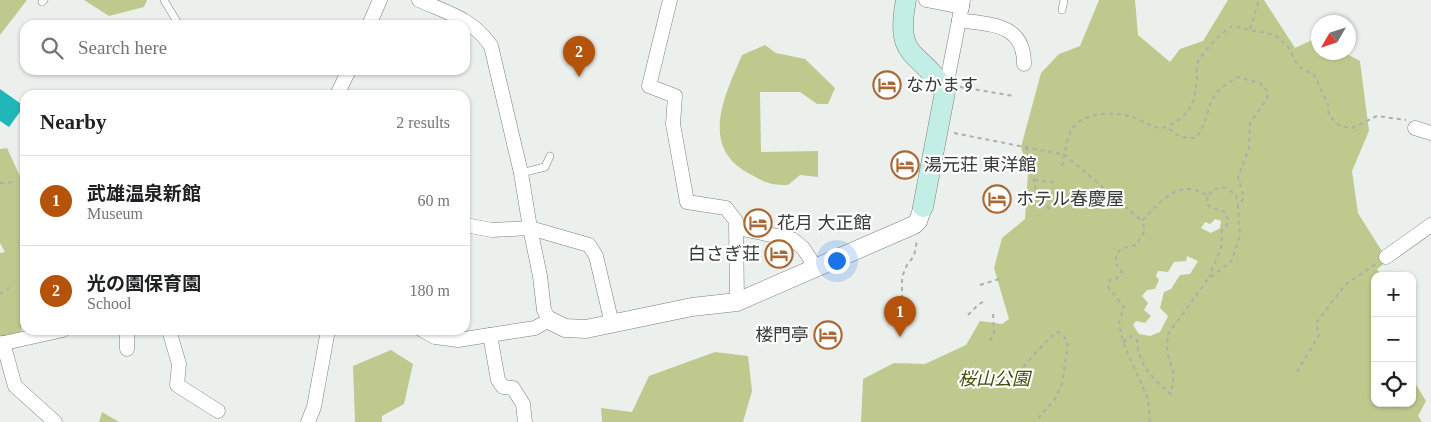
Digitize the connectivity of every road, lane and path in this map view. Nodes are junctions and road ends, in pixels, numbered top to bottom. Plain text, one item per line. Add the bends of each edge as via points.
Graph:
1 (164, 0) edge
2 (380, 0) edge
3 (419, 0) edge
4 (670, 0) edge
5 (906, 0) edge
6 (926, 0) edge
7 (1064, 0) edge
8 (1259, 0) edge
9 (961, 9) edge
10 (1062, 10) dead end
11 (176, 20) edge
12 (371, 20) edge
13 (464, 20) edge
14 (470, 23) edge
15 (1250, 29) junction
16 (1024, 64) dead end
17 (347, 75) edge
18 (950, 89) junction
19 (339, 90) edge
20 (1014, 96) dead end
21 (1166, 127) junction
22 (1415, 128) joint
23 (946, 131) dead end
24 (1431, 133) edge
25 (1026, 146) junction
26 (1065, 155) junction
27 (550, 156) dead end
28 (1062, 166) dead end
29 (521, 173) junction
30 (1034, 180) junction
31 (15, 182) dead end
32 (0, 183) edge
33 (1058, 183) dead end
34 (1208, 196) junction
35 (1238, 206) junction
36 (923, 207) joint
37 (1050, 209) dead end
38 (1142, 221) junction
39 (1431, 225) edge
40 (470, 226) edge
41 (530, 228) junction
42 (736, 228) junction
43 (917, 240) dead end
44 (1386, 257) joint
45 (816, 268) junction
46 (999, 279) dead end
47 (1208, 279) junction
48 (980, 286) dead end
49 (9, 288) dead end
50 (0, 294) edge
51 (984, 301) dead end
52 (737, 302) junction
53 (992, 312) dead end
54 (968, 315) dead end
55 (549, 320) junction
56 (902, 323) dead end
57 (612, 324) junction
58 (40, 335) edge
59 (127, 335) edge
60 (170, 335) edge
61 (327, 335) edge
62 (432, 335) edge
63 (490, 335) junction
64 (990, 341) dead end
65 (1123, 342) junction
66 (2, 344) edge
67 (127, 349) dead end
68 (1297, 372) dead end
69 (1001, 383) dead end
70 (218, 411) dead end
71 (56, 422) edge
72 (308, 422) edge
73 (525, 422) edge
74 (1035, 422) edge
75 (1150, 422) edge

1 - 11 lane
2 - 12 street
3 - 13 street
4 - 42 street via 649,86 675,96 673,124 687,202 726,208 736,220
5 - 18 main road via 902,23 905,43 911,53
6 - 9 street
7 - 10 lane
8 - 15 path
9 - 16 street via 1006,28 1022,46
9 - 18 street
14 - 29 street via 490,46
15 - 21 path via 1232,26 1218,38 1197,63 1196,99 1187,114
15 - 22 path via 1275,35 1288,47 1298,66 1314,75 1330,116 1340,126 1352,128 1377,116 1405,119
17 - 19 street
18 - 20 path
18 - 36 main road
21 - 26 path via 1149,126 1132,117 1113,114 1090,116 1071,130
21 - 35 path via 1181,137 1196,138 1211,99 1223,86 1238,77 1260,83 1268,92 1250,123 1249,148 1238,177 1244,198
22 - 24 street
23 - 25 path
25 - 26 path
25 - 30 path
26 - 28 path
26 - 38 path
27 - 29 lane via 545,167
29 - 41 street
30 - 33 path
30 - 37 path via 1035,192
31 - 32 path
34 - 35 path via 1214,189 1226,188 1236,195
34 - 38 path via 1200,190 1179,190 1162,200
34 - 47 path via 1206,202 1210,207 1225,212 1229,222 1222,230 1221,248
35 - 47 path via 1240,236 1231,262
36 - 45 street via 914,225
38 - 65 path via 1145,230 1136,245 1123,248 1116,254 1116,264 1122,272 1110,280 1108,288 1124,307 1119,322
39 - 44 street
40 - 41 street via 492,230
41 - 55 street via 544,310
41 - 57 street via 589,245 596,256
42 - 45 street via 792,239 803,248
42 - 52 street
43 - 56 path via 914,256 902,276
44 - 68 path via 1345,285 1316,323 1319,335
45 - 52 street
46 - 48 path
47 - 65 path via 1168,334 1167,352 1174,374 1171,394 1154,381 1138,353 1137,340 1130,336
49 - 50 path
51 - 54 path
52 - 57 street via 692,307
53 - 64 path via 994,333
55 - 57 street via 565,328 586,329
55 - 63 street via 535,328
58 - 66 street
59 - 67 street
60 - 70 street via 178,364 177,385
61 - 72 street via 314,407
62 - 63 street via 458,340
63 - 73 street via 498,380 503,387 514,388 523,404
65 - 75 path via 1148,399
66 - 71 street via 15,386
69 - 74 path via 1003,386 1009,383 1052,333 1064,336 1068,344 1062,384 1055,399

